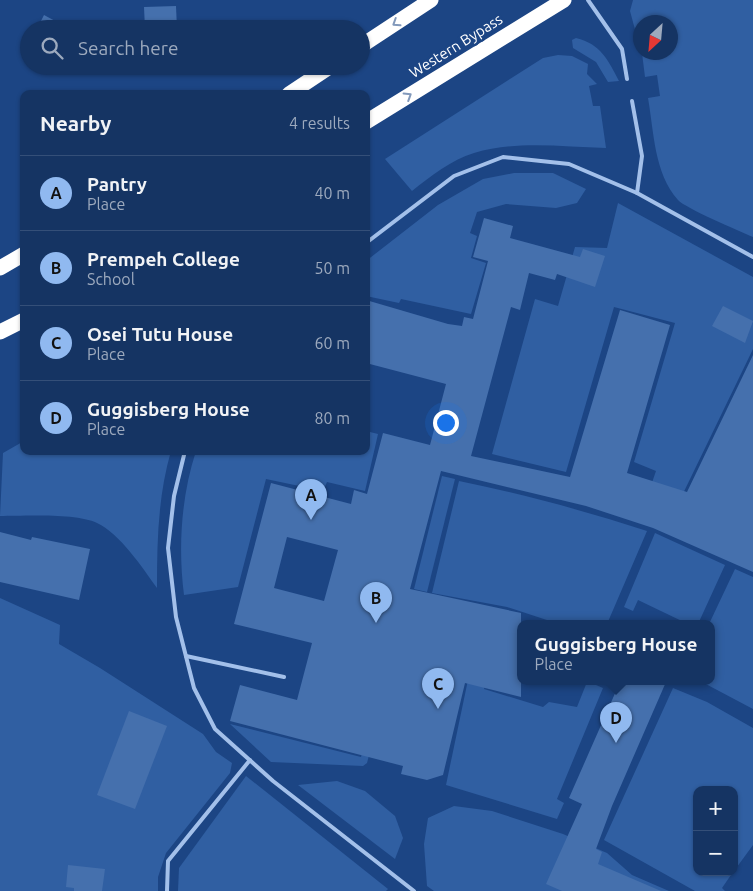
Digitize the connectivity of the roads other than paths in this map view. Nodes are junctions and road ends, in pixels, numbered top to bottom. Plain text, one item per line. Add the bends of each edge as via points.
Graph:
1 (431, 0) edge
2 (564, 0) edge
3 (588, 0) edge
4 (370, 40) edge
5 (318, 75) edge
6 (627, 79) dead end
7 (296, 90) edge
8 (632, 101) dead end
9 (370, 120) edge
10 (637, 193) junction
11 (370, 239) edge
12 (20, 256) edge
13 (753, 257) edge
14 (0, 268) edge
15 (20, 322) edge
16 (0, 332) edge
17 (183, 455) edge
18 (186, 656) junction
19 (284, 677) dead end
20 (250, 760) junction
21 (407, 886) junction
22 (167, 891) edge
23 (403, 891) edge
24 (414, 891) edge

1 -> 4 highway
9 -> 2 highway, Western Bypass
3 - 6 lane via 622,49
5 - 7 highway
8 - 10 lane via 642,156
10 - 11 lane via 568,164 503,158 454,176
10 - 13 lane
12 - 14 highway
15 - 16 highway
17 - 18 lane via 168,548 176,617
18 - 19 lane
18 - 20 lane via 194,688 215,729
20 - 21 lane
20 - 22 lane via 168,862
21 - 23 lane
21 - 24 lane

